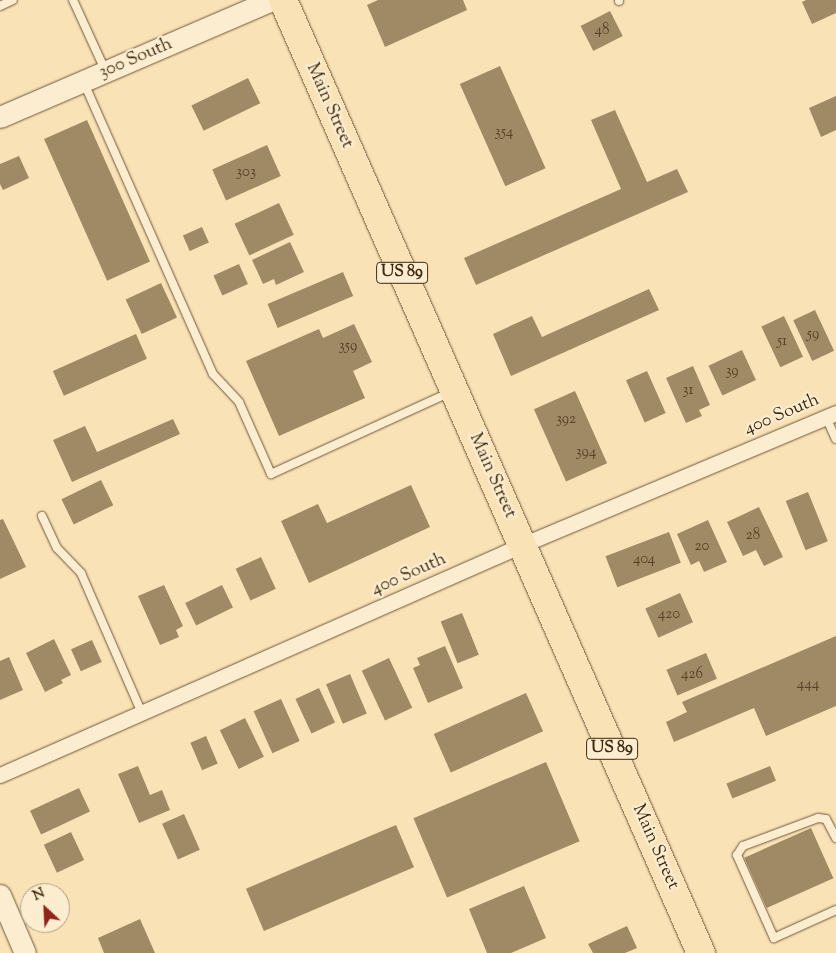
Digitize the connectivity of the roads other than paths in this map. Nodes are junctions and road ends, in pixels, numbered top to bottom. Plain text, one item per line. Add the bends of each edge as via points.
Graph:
1 (12, 0) edge
2 (73, 0) edge
3 (272, 0) edge
4 (282, 0) edge
5 (0, 6) edge
6 (106, 71) junction
7 (83, 82) junction
8 (0, 118) edge
9 (454, 390) junction
10 (831, 415) edge
11 (836, 439) edge
12 (42, 516) dead end
13 (522, 545) junction
14 (142, 713) junction
15 (0, 776) edge
16 (836, 838) edge
17 (0, 895) edge
18 (836, 910) edge
19 (25, 953) edge
20 (701, 953) edge

1 - 5 lane
2 - 6 lane
3 - 6 street, 300 South
4 - 9 highway, Main Street / US 89
6 - 7 street, 300 South
7 - 8 street, 300 South
7 - 9 lane via 213,374 240,402 271,474
9 - 13 highway, Main Street / US 89
10 - 11 lane
10 - 13 street, 400 South
12 - 14 lane via 56,548 81,573
13 - 14 street, 400 South
13 - 20 highway, Main Street / US 89
14 - 15 street, 400 South
16 - 18 lane via 826,819 818,818 743,846 737,855 774,938
17 - 19 street

